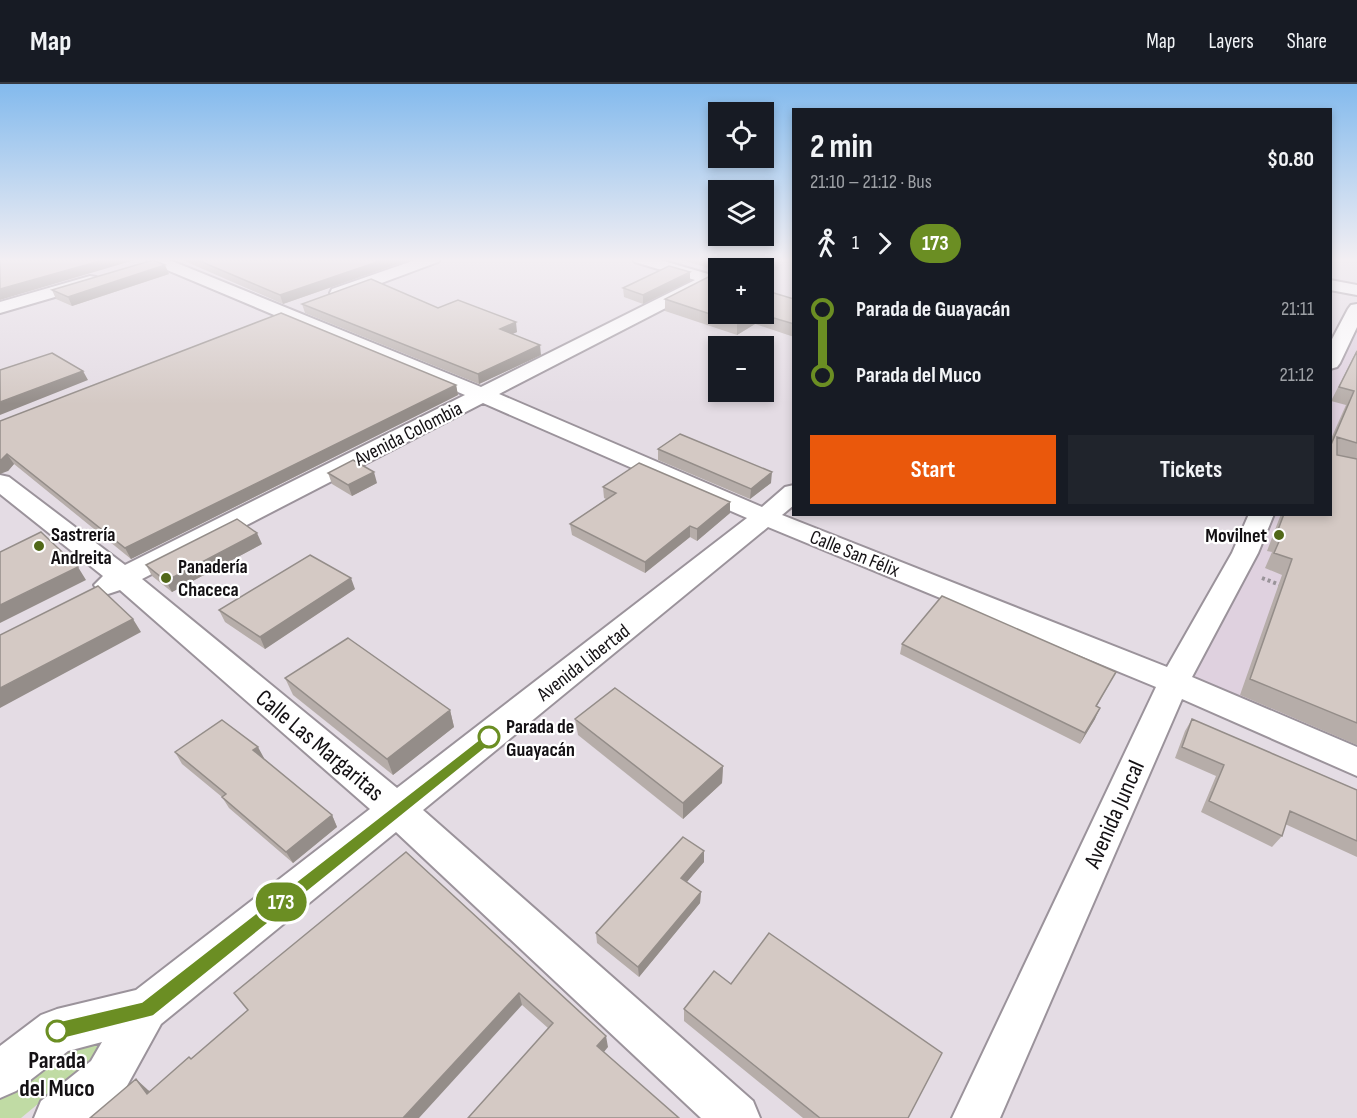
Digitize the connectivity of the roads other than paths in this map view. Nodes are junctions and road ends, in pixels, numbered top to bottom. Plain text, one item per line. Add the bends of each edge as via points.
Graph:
1 (272, 307) edge
2 (297, 307) edge
3 (658, 307) edge
4 (1357, 309) edge
5 (284, 312) junction
6 (262, 321) edge
7 (1332, 359) edge
8 (483, 395) junction
9 (0, 482) edge
10 (792, 494) edge
11 (1261, 516) edge
12 (765, 518) junction
13 (123, 578) junction
14 (92, 593) edge
15 (1174, 682) junction
16 (1357, 762) edge
17 (397, 810) junction
18 (146, 1010) junction
19 (0, 1075) edge
20 (58, 1118) edge
21 (736, 1118) edge
22 (976, 1118) edge

1 - 5 street, Calle San Félix
2 - 5 street
3 - 8 street, Avenida Colombia
4 - 7 street
5 - 6 street
5 - 8 street, Calle San Félix
8 - 12 street, Calle San Félix
8 - 13 street, Avenida Colombia
9 - 13 street, Calle Las Margaritas
10 - 12 street, Avenida Libertad
11 - 15 street, Avenida Juncal
12 - 15 street, Calle San Félix
12 - 17 street, Avenida Libertad
13 - 14 street, Avenida Colombia
13 - 17 street, Calle Las Margaritas
15 - 16 street, Calle San Félix
15 - 22 street, Avenida Juncal
17 - 18 street, Avenida Libertad
17 - 21 street, Calle Las Margaritas
18 - 19 street, Avenida Libertad via 57,1031
18 - 20 street, Avenida Libertad via 107,1077

